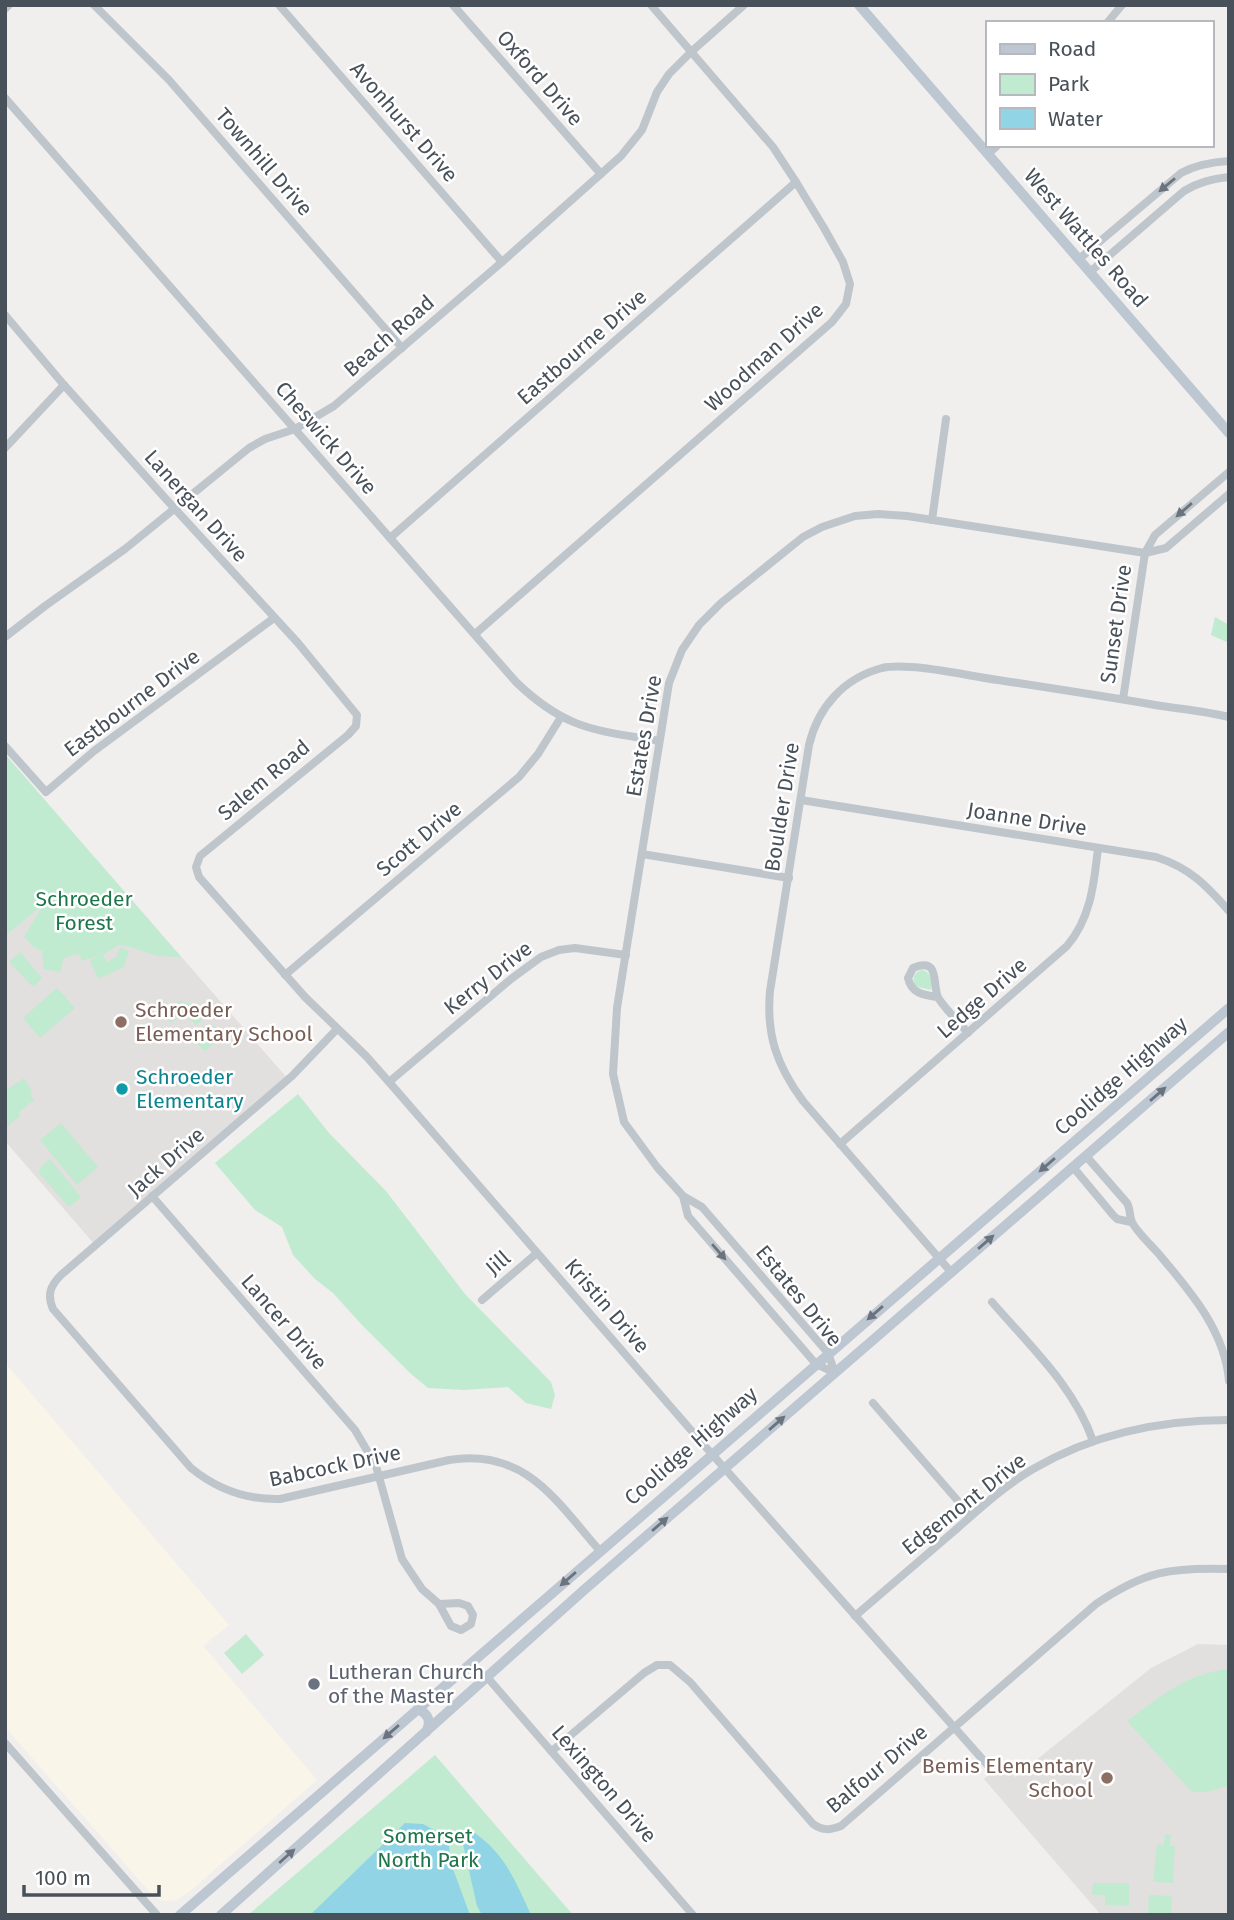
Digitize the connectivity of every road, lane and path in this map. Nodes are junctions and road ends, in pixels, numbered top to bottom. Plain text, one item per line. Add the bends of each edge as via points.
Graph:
1 (9, 5) edge
2 (94, 5) edge
3 (279, 5) edge
4 (453, 5) edge
5 (650, 5) edge
6 (744, 5) edge
7 (859, 5) edge
8 (1122, 5) edge
9 (5, 9) edge
10 (1109, 21) edge
11 (691, 52) junction
12 (5, 98) edge
13 (983, 139) edge
14 (996, 147) edge
15 (988, 154) junction
16 (1229, 161) edge
17 (601, 174) junction
18 (1229, 177) edge
19 (796, 182) junction
20 (1079, 259) junction
21 (502, 262) junction
22 (1090, 272) junction
23 (5, 315) edge
24 (402, 348) junction
25 (64, 385) junction
26 (946, 419) dead end
27 (295, 429) junction
28 (1229, 433) edge
29 (5, 448) edge
30 (1229, 472) edge
31 (1229, 494) edge
32 (175, 510) junction
33 (932, 520) junction
34 (390, 538) junction
35 (1145, 553) junction
36 (274, 618) junction
37 (475, 634) junction
38 (5, 636) edge
39 (1123, 699) junction
40 (561, 717) junction
41 (1229, 717) edge
42 (358, 722) joint
43 (659, 741) junction
44 (5, 746) edge
45 (800, 800) junction
46 (1098, 848) junction
47 (642, 854) junction
48 (196, 867) joint
49 (789, 878) junction
50 (1229, 911) edge
51 (626, 955) junction
52 (285, 975) junction
53 (937, 997) dead end
54 (1229, 1008) edge
55 (337, 1029) junction
56 (1229, 1032) edge
57 (968, 1033) junction
58 (389, 1082) junction
59 (840, 1144) junction
60 (1086, 1156) junction
61 (1073, 1167) junction
62 (152, 1196) junction
63 (683, 1196) junction
64 (1131, 1222) junction
65 (537, 1252) junction
66 (939, 1258) junction
67 (951, 1272) junction
68 (50, 1293) joint
69 (482, 1300) dead end
70 (992, 1302) dead end
71 (828, 1353) junction
72 (816, 1364) junction
73 (835, 1373) junction
74 (1229, 1381) edge
75 (873, 1403) dead end
76 (1229, 1420) edge
77 (1093, 1441) junction
78 (712, 1454) junction
79 (725, 1468) junction
80 (380, 1476) junction
81 (971, 1516) junction
82 (600, 1551) junction
83 (609, 1569) junction
84 (1229, 1569) edge
85 (439, 1604) dead end
86 (855, 1616) junction
87 (460, 1673) junction
88 (487, 1677) junction
89 (467, 1695) junction
90 (418, 1709) junction
91 (954, 1727) junction
92 (426, 1732) junction
93 (5, 1743) edge
94 (552, 1751) junction
95 (992, 1770) dead end
96 (158, 1915) edge
97 (180, 1915) edge
98 (221, 1915) edge
99 (693, 1915) edge

1 - 9 street
2 - 24 street, Townhill Drive via 169,80
3 - 21 street, Avonhurst Drive
4 - 17 street, Oxford Drive
5 - 11 street, Woodman Drive
6 - 11 street, Beach Road
7 - 13 main road, West Wattles Road
8 - 10 street
11 - 17 street, Beach Road via 662,82 636,138
11 - 19 street, Woodman Drive
12 - 27 street, Cheswick Drive
13 - 15 main road, West Wattles Road
14 - 15 street
15 - 20 main road, West Wattles Road
16 -> 20 street via 1206,163 1181,173
17 - 21 street, Beach Road
18 - 22 street via 1184,191
19 - 34 street, Eastbourne Drive
19 - 37 street, Woodman Drive via 848,274 849,290 841,312
20 - 22 main road, West Wattles Road
21 - 24 street, Beach Road
22 - 28 main road, West Wattles Road
23 - 25 street, Lanergan Drive
24 - 27 street, Beach Road via 334,406
25 - 29 street
25 - 32 street, Lanergan Drive
26 - 33 street
27 - 32 street, Beach Road via 249,448
27 - 34 street, Cheswick Drive
30 -> 35 street via 1155,535
31 - 35 street via 1166,548
32 - 36 street, Lanergan Drive
32 - 38 street, Beach Road
33 - 35 street, Estates Drive
33 - 43 street, Estates Drive via 855,516 813,531 789,546 721,603 682,650 669,683
34 - 37 street, Cheswick Drive
35 - 39 street, Sunset Drive
36 - 42 street, Lanergan Drive via 353,707
36 - 44 street, Eastbourne Drive via 103,744 46,792
37 - 40 street, Cheswick Drive via 516,682
39 - 41 street, Boulder Drive
39 - 45 street, Boulder Drive via 911,667 877,670 843,687 823,710 811,737
40 - 43 street, Cheswick Drive via 590,729
40 - 52 street, Scott Drive via 538,754 510,785
42 - 48 street, Salem Road via 354,730 204,852
43 - 47 street, Estates Drive
45 - 46 street, Joanne Drive
45 - 49 street, Boulder Drive
46 - 50 street, Joanne Drive via 1177,864 1204,883
46 - 57 street, Ledge Drive via 1088,908 1074,938
47 - 49 street
47 - 51 street, Estates Drive
48 - 52 street, Kristin Drive via 199,877
49 - 59 street, Boulder Drive via 770,991 771,1038 792,1087
51 - 58 street, Kerry Drive via 575,948 541,957
51 - 63 street, Estates Drive via 613,1074 624,1122
52 - 55 street, Kristin Drive
53 - 57 street
54 -> 66 main road, Coolidge Highway
55 - 58 street, Kristin Drive
55 - 62 street, Jack Drive via 292,1076
60 -> 56 main road, Coolidge Highway
57 - 59 street, Ledge Drive
58 - 65 street, Kristin Drive
59 - 66 street, Boulder Drive
60 - 61 main road, Coolidge Highway
60 - 64 street via 1127,1203
61 - 64 street via 1117,1219
67 -> 61 main road, Coolidge Highway
62 - 68 street, Jack Drive via 61,1275
62 - 80 street, Lancer Drive via 355,1430
63 - 71 street, Estates Drive via 702,1207
63 -> 72 street, Estates Drive via 688,1216
64 - 74 street via 1208,1317
65 - 69 street, Jill
65 - 78 street, Kristin Drive
66 - 67 street, Boulder Drive
66 -> 71 main road, Coolidge Highway
67 - 73 main road, Coolidge Highway
68 - 80 street, Babcock Drive via 57,1314 178,1453 220,1488 241,1496 280,1499
70 - 77 street via 1054,1372
71 - 72 main road, Coolidge Highway
71 - 73 street, Estates Drive
72 - 73 street, Estates Drive
72 - 78 main road, Coolidge Highway
79 -> 73 main road, Coolidge Highway
75 - 81 street
76 - 77 street, Edgemont Drive via 1165,1423
77 - 81 street, Edgemont Drive via 1033,1469
78 - 79 street, Kristin Drive
78 - 82 main road, Coolidge Highway
83 -> 79 main road, Coolidge Highway
79 - 86 street, Kristin Drive
80 - 82 street, Babcock Drive via 464,1458 516,1468 538,1482
80 - 85 street, Lancer Drive via 402,1559 422,1589
81 - 86 street, Edgemont Drive
82 - 83 main road via 609,1559
82 -> 87 main road, Coolidge Highway
83 - 88 main road, Coolidge Highway
84 - 91 street, Balfour Drive via 1171,1570 1111,1594
86 - 91 street, Kristin Drive
87 - 89 main road via 457,1682
87 - 90 main road, Coolidge Highway
88 - 89 main road, Coolidge Highway
88 - 94 street, Lexington Drive
89 - 92 main road, Coolidge Highway
90 - 92 main road via 429,1719
90 -> 97 main road, Coolidge Highway
91 - 94 street, Balfour Drive via 841,1826 824,1830 813,1824 690,1682 670,1665 657,1665 644,1673
91 - 95 street, Kristin Drive
98 -> 92 main road, Coolidge Highway
93 - 96 street
94 - 99 street, Lexington Drive

